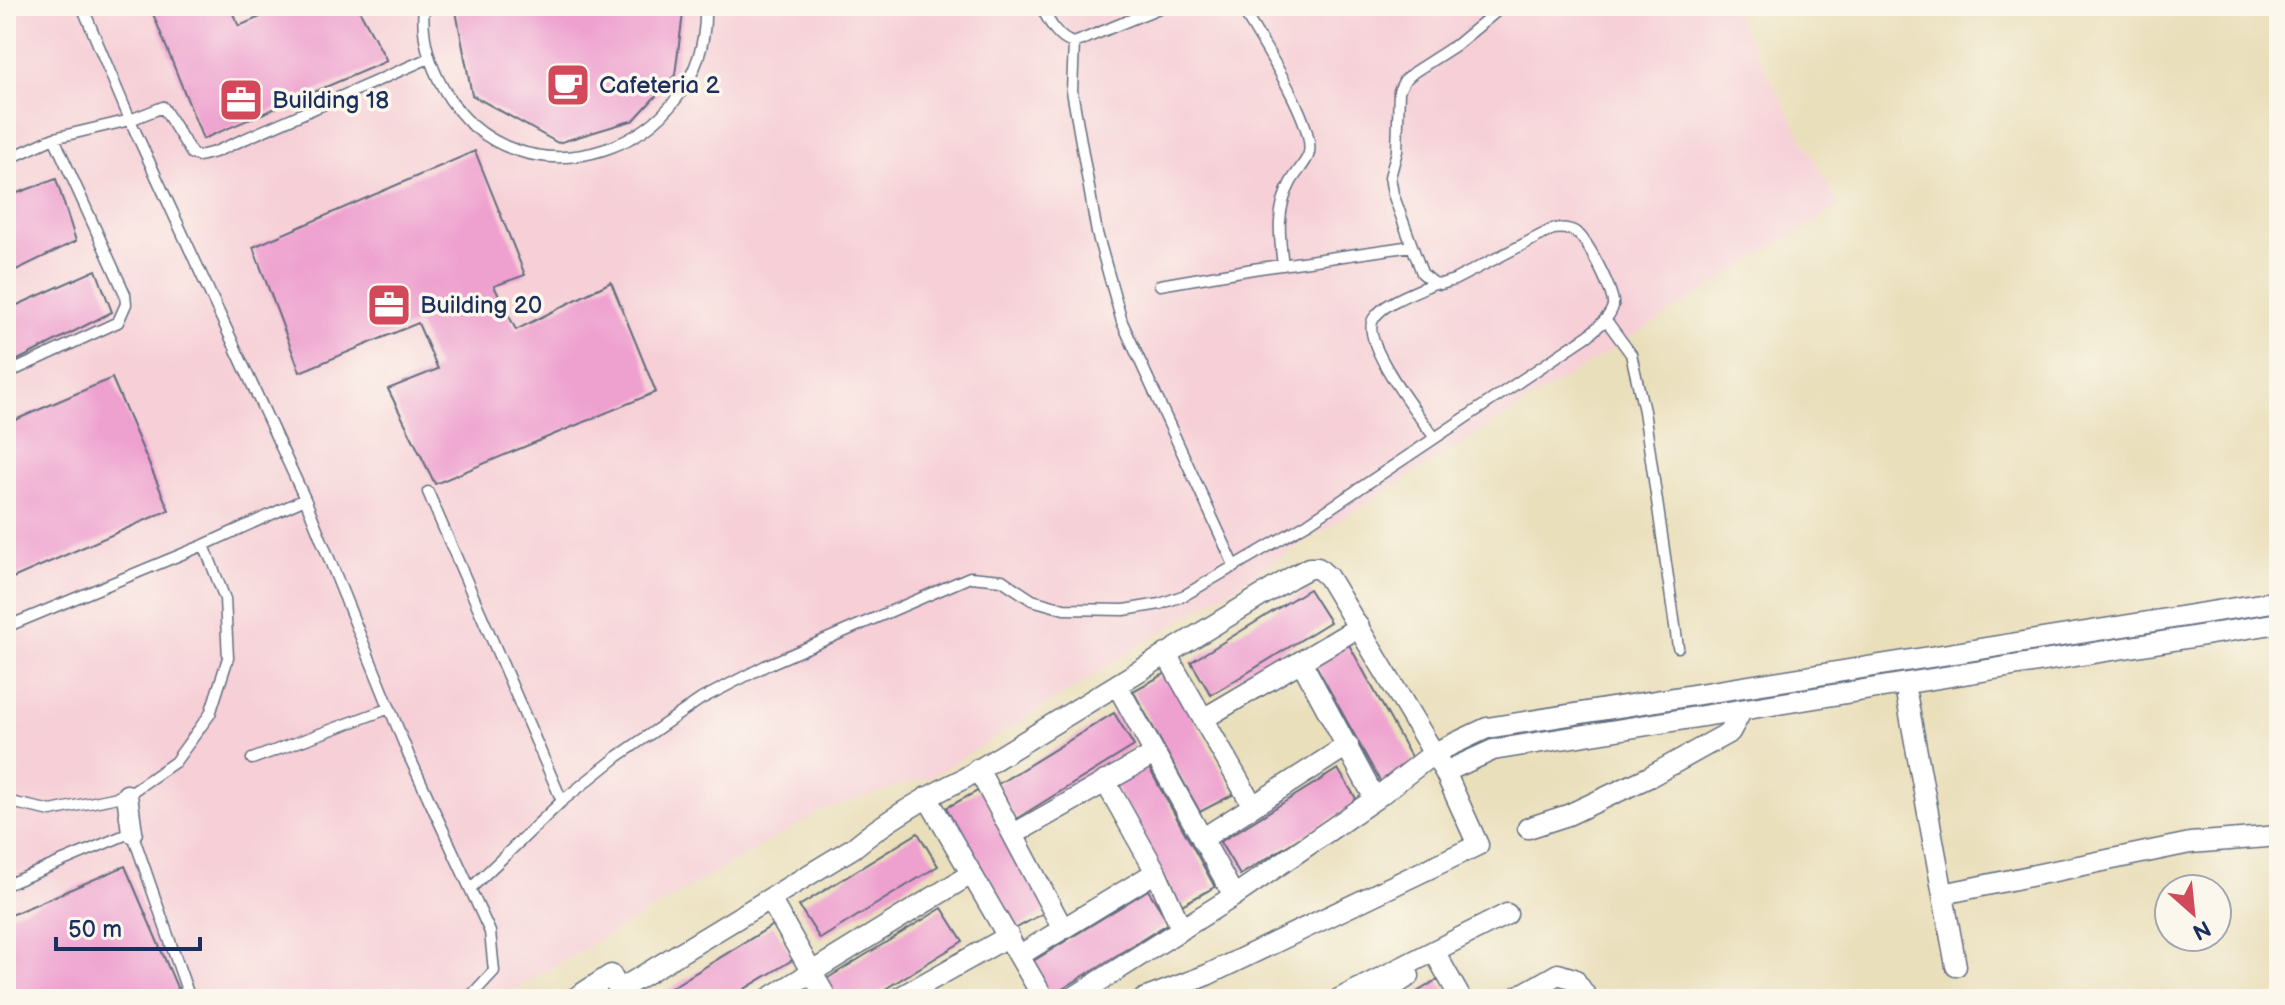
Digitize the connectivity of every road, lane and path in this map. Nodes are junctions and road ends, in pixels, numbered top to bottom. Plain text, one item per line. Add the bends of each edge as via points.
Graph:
1 (82, 6) edge
2 (424, 6) edge
3 (705, 6) edge
4 (1041, 6) edge
5 (1164, 6) edge
6 (1503, 6) edge
7 (1241, 7) edge
8 (1074, 43) junction
9 (429, 58) junction
10 (130, 120) junction
11 (54, 138) junction
12 (6, 160) edge
13 (1412, 246) junction
14 (1283, 265) junction
15 (1434, 283) junction
16 (1160, 285) dead end
17 (1606, 320) junction
18 (6, 374) edge
19 (1435, 438) junction
20 (428, 492) dead end
21 (305, 499) junction
22 (204, 545) junction
23 (1235, 567) junction
24 (2279, 601) edge
25 (2279, 623) edge
26 (6, 627) edge
27 (1359, 627) junction
28 (1678, 647) dead end
29 (1166, 654) junction
30 (1301, 661) junction
31 (1117, 685) junction
32 (1705, 694) junction
33 (1907, 698) dead end
34 (390, 708) junction
35 (1742, 710) junction
36 (1709, 715) junction
37 (1203, 719) junction
38 (1348, 745) junction
39 (1434, 753) junction
40 (1154, 754) junction
41 (252, 759) dead end
42 (978, 769) junction
43 (1445, 772) junction
44 (1105, 781) junction
45 (127, 795) junction
46 (927, 797) junction
47 (1375, 799) junction
48 (6, 801) edge
49 (562, 801) junction
50 (1253, 806) junction
51 (1528, 828) dead end
52 (132, 832) junction
53 (1014, 834) junction
54 (2279, 836) edge
55 (1202, 839) junction
56 (1156, 872) junction
57 (971, 874) junction
58 (6, 885) edge
59 (470, 889) junction
60 (1943, 894) junction
61 (1234, 896) junction
62 (770, 899) junction
63 (1507, 914) dead end
64 (1181, 928) junction
65 (1063, 929) junction
66 (1009, 936) junction
67 (1434, 951) junction
68 (1020, 955) junction
69 (1956, 966) dead end
70 (811, 972) junction
71 (1409, 976) dead end
72 (622, 994) edge
73 (190, 999) edge
74 (468, 999) edge
75 (574, 999) edge
76 (768, 999) edge
77 (827, 999) edge
78 (897, 999) edge
79 (1044, 999) edge
80 (1071, 999) edge
81 (1144, 999) edge
82 (1339, 999) edge
83 (1374, 999) edge
84 (1461, 999) edge
85 (1514, 999) edge
86 (1588, 999) edge

1 - 10 lane
2 - 9 lane
3 - 9 lane via 697,62 678,99 631,140 592,154 551,157 492,137 460,111
4 - 8 lane via 1057,32
5 - 8 lane
6 - 13 lane via 1414,72 1399,91 1397,151 1390,177
7 - 14 lane via 1286,82 1310,145 1286,190 1278,219
8 - 23 lane via 1074,105 1097,233 1122,322
9 - 10 lane via 199,156 192,154 163,107
10 - 11 lane
10 - 21 lane
11 - 12 lane
11 - 18 lane via 126,304 118,322
13 - 14 lane
13 - 15 lane via 1422,273
14 - 16 lane
15 - 17 lane via 1454,280 1553,229 1565,228 1579,234 1611,293 1613,306
15 - 19 lane via 1380,311 1370,330 1384,363
17 - 19 lane
17 - 28 lane via 1631,354 1644,411
19 - 23 lane
20 - 49 lane
21 - 22 lane
21 - 34 lane
22 - 26 lane
22 - 45 lane via 225,599 228,658 210,714 175,762
23 - 49 lane via 1185,595 1124,610 1048,606 1002,580 960,580 701,699
24 - 32 street
25 - 35 street
27 - 29 street via 1328,577 1309,568
27 - 30 street
27 - 39 street
29 - 31 street
29 - 37 street
30 - 37 street
30 - 38 street
31 - 40 street
31 - 42 street
32 - 36 street
32 - 39 street via 1487,728
33 - 60 street
34 - 41 lane
34 - 59 lane
35 - 36 street
35 - 51 street via 1730,732 1636,783
36 - 43 street via 1493,750
37 - 50 street
38 - 47 street
38 - 50 street
39 - 43 street
39 - 47 street
40 - 44 street
40 - 55 street
42 - 46 street
42 - 53 street
43 - 81 street via 1478,845 1207,975
44 - 53 street
44 - 56 street
45 - 48 lane via 51,811
45 - 52 street
46 - 57 street
46 - 62 street
47 - 61 street
49 - 59 lane
50 - 55 street
52 - 58 lane
52 - 73 lane
53 - 65 street
54 - 60 street via 2190,843
55 - 61 street
56 - 64 street
56 - 65 street
57 - 66 street
57 - 70 street
59 - 74 lane via 490,932 494,971
60 - 69 street
61 - 64 street
62 - 70 street
62 - 72 street
63 - 67 street
64 - 80 street
65 - 68 street
66 - 68 street
66 - 78 street
67 - 82 street
67 - 84 street
68 - 79 street
70 - 76 street
70 - 77 street
71 - 83 street
72 - 75 street via 611,975
85 - 86 street via 1558,974 1574,979

